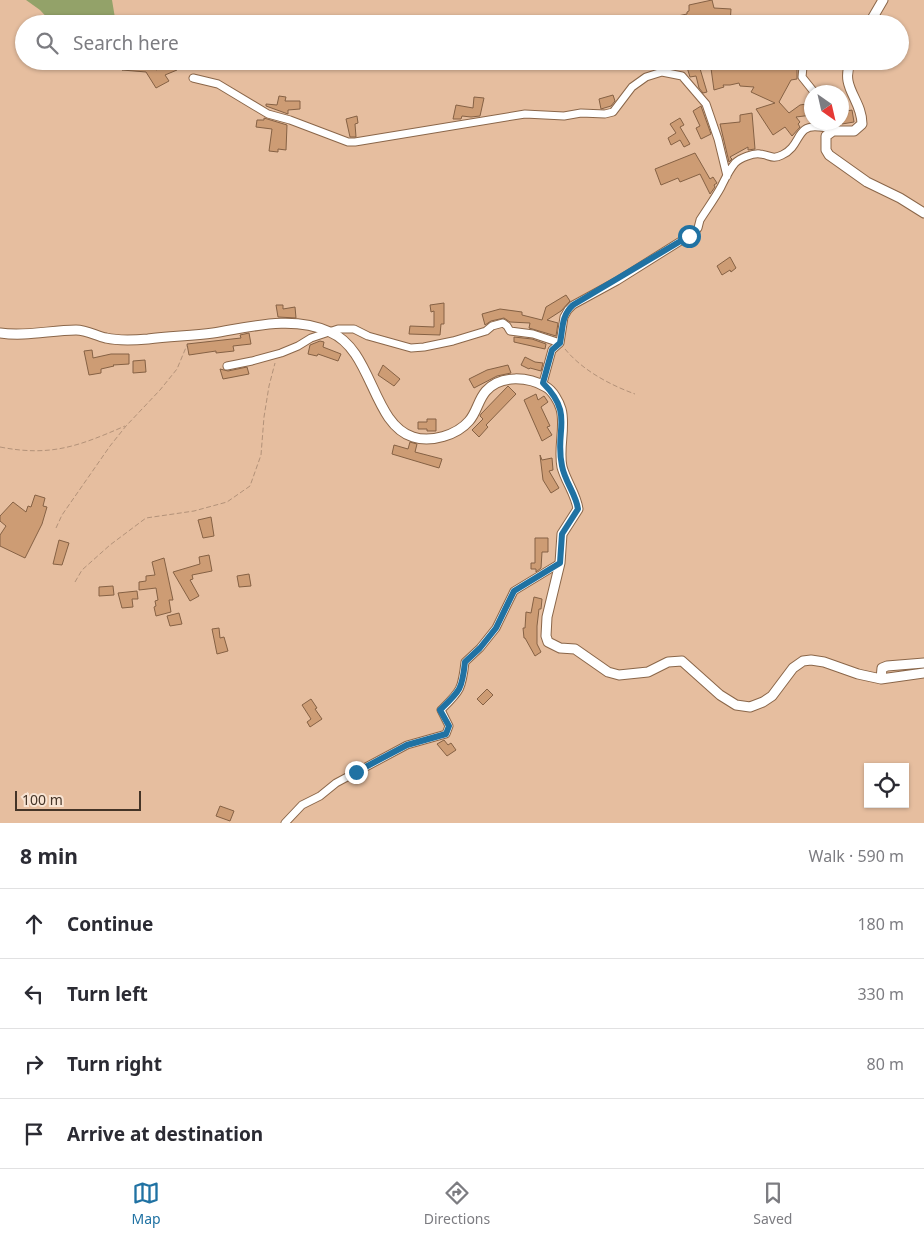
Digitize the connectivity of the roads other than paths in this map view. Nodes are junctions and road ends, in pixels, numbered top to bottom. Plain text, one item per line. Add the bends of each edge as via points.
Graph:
1 (883, 0) edge
2 (875, 15) edge
3 (803, 70) edge
4 (848, 70) edge
5 (193, 78) dead end
6 (808, 85) edge
7 (804, 130) edge
8 (828, 130) edge
9 (848, 130) edge
10 (727, 176) junction
11 (924, 213) edge
12 (331, 332) junction
13 (0, 333) edge
14 (560, 343) junction
15 (227, 366) dead end
16 (547, 388) junction
17 (560, 563) junction
18 (924, 663) edge
19 (924, 673) edge
20 (881, 679) junction
21 (285, 823) edge

1 - 2 street
3 - 6 street via 802,78
4 - 9 street via 847,80 863,116 862,124 854,131
5 - 10 street via 218,84 268,114 355,142 525,114 605,114 613,112 632,87 646,77 662,72 682,76 706,104
7 - 10 street via 788,152 769,158 760,154 749,156 736,162
8 - 11 street via 825,138 829,155 867,182
10 - 14 street via 695,232 568,310
12 - 13 street via 277,323 212,333 128,340 76,330 14,335
12 - 14 street via 354,329 411,348 424,348 503,323 510,331
12 - 15 street via 280,353
12 - 16 street via 357,355 400,431 422,440 444,437 463,427 470,421 486,391 504,380 525,380
14 - 16 street via 552,350 549,359 543,383
16 - 17 street via 554,394 561,410 560,457 578,509 562,534
17 - 20 street via 547,617 548,642 560,648 575,649 608,672 635,674 648,672 668,662 682,661 720,695 736,705 750,707 772,696 793,668 803,661 824,662
17 - 21 street via 514,591 496,628 465,662 458,693 440,710 449,726 446,734 407,745 342,779 302,805
18 - 20 street via 882,668
19 - 20 street

